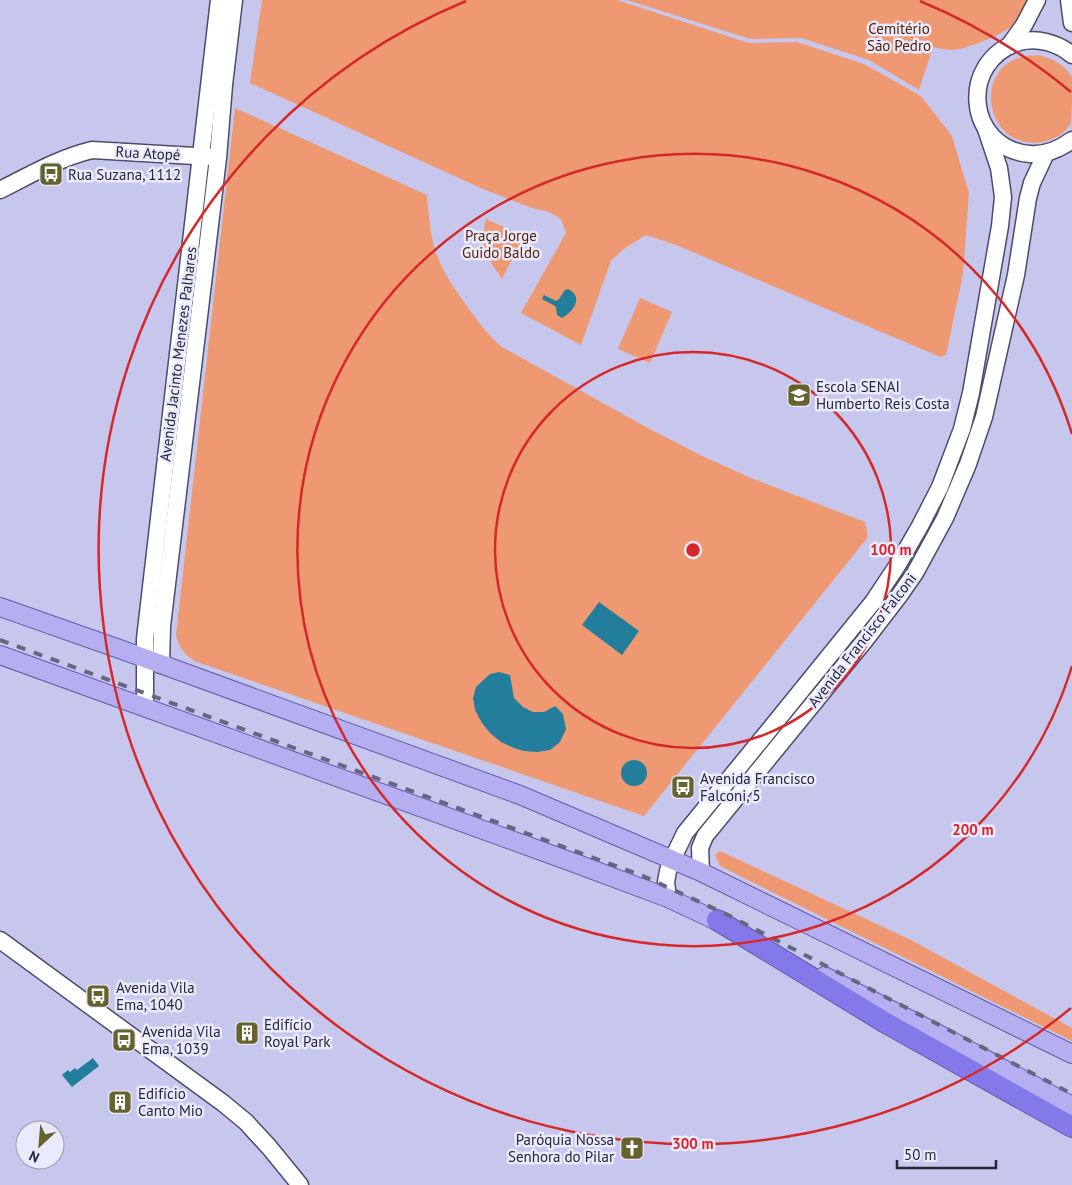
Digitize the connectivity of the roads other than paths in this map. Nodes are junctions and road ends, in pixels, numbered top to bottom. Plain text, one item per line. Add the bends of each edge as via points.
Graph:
1 (219, 0) edge
2 (234, 0) edge
3 (1036, 0) edge
4 (1069, 0) edge
5 (1072, 23) edge
6 (1010, 46) junction
7 (1072, 55) edge
8 (986, 129) junction
9 (1072, 140) edge
10 (1046, 153) junction
11 (201, 156) junction
12 (218, 158) junction
13 (0, 190) edge
14 (0, 607) edge
15 (0, 654) edge
16 (153, 662) junction
17 (145, 708) junction
18 (672, 860) junction
19 (701, 872) junction
20 (668, 898) junction
21 (717, 920) junction
22 (0, 940) edge
23 (1072, 1054) edge
24 (1072, 1106) edge
25 (1072, 1127) edge
26 (300, 1185) edge

1 - 11 main road, Avenida Jacinto Menezes Palhares
2 - 12 main road, Avenida Jacinto Menezes Palhares
3 - 6 main road
4 - 5 main road
6 - 7 main road via 1034,40 1059,46
6 - 8 main road via 998,52 982,73 977,102
8 - 10 main road via 1012,150
8 - 18 main road, Avenida Francisco Falconi via 1003,197 999,234 973,382 962,429 940,487 897,566 872,602 685,832
9 - 10 main road
10 - 19 main road, Avenida Francisco Falconi via 1028,198 1016,276 984,417 945,518 899,596 705,836 700,848
11 - 12 main road, Rua Atopé
11 - 13 main road, Rua Atopé via 92,150 57,162
11 - 16 main road, Avenida Jacinto Menezes Palhares via 145,639
12 - 16 main road, Avenida Jacinto Menezes Palhares via 162,626
14 - 16 main road
15 - 17 main road
16 - 17 main road, Avenida Jacinto Menezes Palhares
16 - 18 main road via 520,795
17 - 20 main road
18 - 19 main road
18 - 20 main road, Avenida Francisco Falconi via 666,882
19 - 23 main road
20 - 21 main road
21 - 24 main road
21 - 25 highway via 886,1023
22 - 26 main road via 223,1103 246,1122

